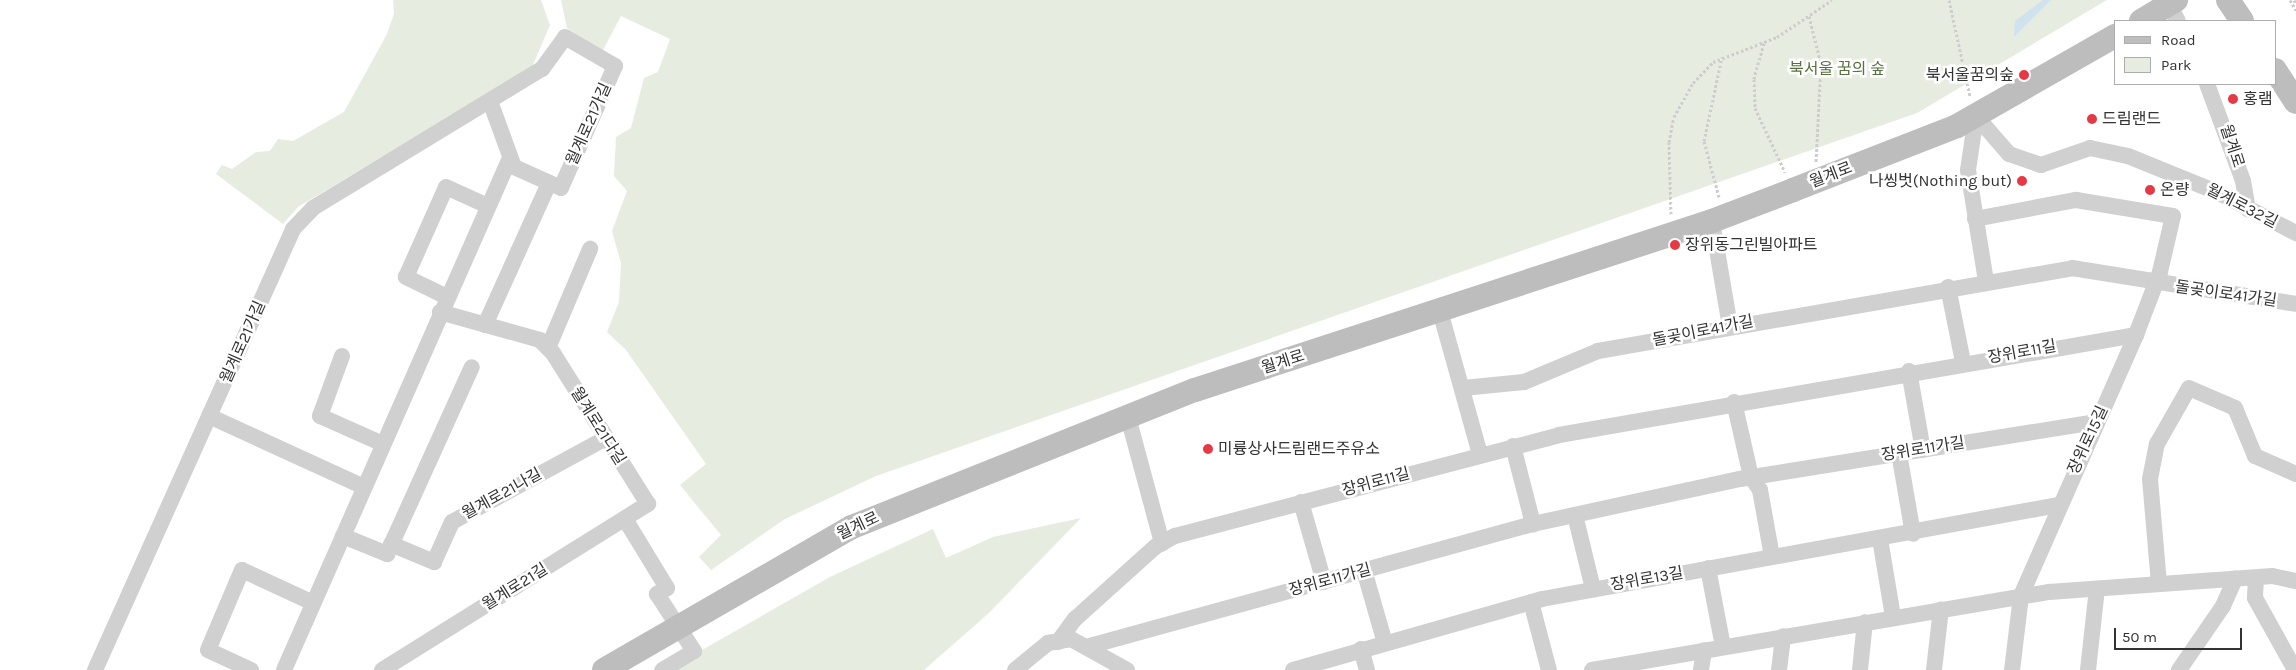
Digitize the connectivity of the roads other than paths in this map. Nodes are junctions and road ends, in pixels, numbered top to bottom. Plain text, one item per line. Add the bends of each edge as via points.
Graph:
1 (2228, 0) edge
2 (2174, 9) edge
3 (2144, 20) edge
4 (2241, 20) edge
5 (2114, 37) edge
6 (2276, 72) edge
7 (2207, 85) edge
8 (490, 101) junction
9 (2296, 102) edge
10 (1978, 114) junction
11 (509, 160) junction
12 (549, 183) junction
13 (488, 206) junction
14 (2248, 210) junction
15 (1719, 219) junction
16 (1975, 219) junction
17 (2296, 233) edge
18 (590, 249) dead end
19 (1986, 281) junction
20 (2155, 284) junction
21 (1948, 288) junction
22 (447, 297) junction
23 (2296, 304) edge
24 (1440, 311) junction
25 (440, 312) junction
26 (485, 325) junction
27 (1730, 326) junction
28 (2136, 335) junction
29 (548, 348) junction
30 (342, 356) dead end
31 (1963, 362) junction
32 (472, 367) dead end
33 (1909, 371) junction
34 (1463, 388) junction
35 (1734, 402) junction
36 (209, 416) junction
37 (1128, 417) junction
38 (2096, 422) junction
39 (606, 438) junction
40 (383, 444) junction
41 (1514, 446) junction
42 (1923, 450) junction
43 (1899, 453) junction
44 (1480, 454) junction
45 (2296, 474) edge
46 (1751, 477) junction
47 (364, 487) junction
48 (1301, 502) junction
49 (648, 504) joint
50 (2058, 505) junction
51 (1575, 515) junction
52 (625, 519) junction
53 (1533, 524) junction
54 (1913, 534) junction
55 (342, 536) junction
56 (1880, 539) junction
57 (1162, 543) junction
58 (391, 544) junction
59 (1772, 557) junction
60 (1708, 568) junction
61 (1364, 570) junction
62 (2256, 578) junction
63 (2235, 579) junction
64 (2296, 581) edge
65 (1324, 582) junction
66 (2159, 584) junction
67 (1593, 589) junction
68 (2097, 589) junction
69 (2021, 596) junction
70 (1531, 602) junction
71 (313, 603) junction
72 (1941, 609) junction
73 (1893, 617) junction
74 (1865, 622) junction
75 (1783, 636) junction
76 (1058, 642) junction
77 (1385, 643) junction
78 (1723, 646) junction
79 (1086, 647) junction
80 (1361, 649) junction
81 (1704, 650) junction
82 (95, 670) edge
83 (251, 670) edge
84 (284, 670) edge
85 (382, 670) edge
86 (604, 670) edge
87 (662, 670) edge
88 (1015, 670) edge
89 (1127, 670) edge
90 (1293, 670) edge
91 (1367, 670) edge
92 (1549, 670) edge
93 (1592, 670) edge
94 (1701, 670) edge
95 (1779, 670) edge
96 (1860, 670) edge
97 (1934, 670) edge
98 (2012, 670) edge
99 (2088, 670) edge
100 (2178, 670) edge
101 (2295, 670) edge

1 - 4 main road
2 - 3 main road
5 - 10 main road, 월계로
6 - 9 main road
7 - 14 street, 월계로 via 2243,181
8 - 11 street
8 - 12 street, 월계로21가길 via 542,69 565,37 615,66 561,188
8 - 36 street, 월계로21가길 via 313,208 293,229
10 - 14 street, 월계로32길 via 2009,154 2017,157 2040,165 2090,148 2128,156 2218,192
10 - 15 main road, 월계로
10 - 16 street via 1968,170
11 - 12 street via 514,167
11 - 13 street
12 - 26 street
13 - 22 street
13 - 22 street via 446,187 406,277
14 - 17 street, 월계로32길
15 - 24 main road, 월계로
15 - 27 street
16 - 19 street
16 - 20 street, 돌곶이로41가길 via 2076,200 2173,216
18 - 29 street
19 - 20 street, 돌곶이로41가길 via 2072,268
19 - 21 street, 돌곶이로41가길
20 - 23 street, 돌곶이로41가길
20 - 28 street, 장위로15길
21 - 27 street, 돌곶이로41가길
21 - 31 street
22 - 25 street
24 - 34 street
24 - 37 main road, 월계로 via 1195,390
25 - 26 street, 월계로21다길
25 - 40 street
26 - 29 street, 월계로21다길 via 540,340
27 - 34 street, 돌곶이로41가길 via 1598,351 1524,382
28 - 31 street, 장위로11길
28 - 38 street, 장위로15길
29 - 39 street, 월계로21다길
30 - 40 street via 320,416
31 - 33 street, 장위로11길
32 - 58 street
33 - 35 street, 장위로11길
33 - 42 street
34 - 44 street
35 - 41 street, 장위로11길
35 - 46 street
36 - 47 street
36 - 82 street, 월계로21가길
37 - 57 street
37 - 86 main road, 월계로 via 852,527
38 - 42 street, 장위로11가길
38 - 50 street, 장위로15길
39 - 49 street, 월계로21다길
39 - 58 street, 월계로21나길 via 452,522 434,562
40 - 47 street
41 - 44 street, 장위로11길
41 - 53 street
42 - 43 street, 장위로11가길
43 - 46 street, 장위로11가길
43 - 54 street
44 - 48 street, 장위로11길
45 - 66 street via 2255,456 2235,408 2189,388 2157,444 2150,479
46 - 51 street, 장위로11가길
46 - 59 street via 1760,490
47 - 55 street
48 - 57 street, 장위로11길
48 - 65 street
49 - 52 street, 월계로21길
50 - 54 street, 장위로13길
50 - 69 street, 장위로15길
51 - 53 street, 장위로11가길
51 - 67 street
52 - 85 street, 월계로21길
52 - 87 street via 667,588 657,594 694,651
53 - 61 street, 장위로11가길
54 - 56 street, 장위로13길
55 - 58 street via 387,554
55 - 71 street
56 - 59 street, 장위로13길
56 - 73 street
57 - 76 street, 장위로11길 via 1075,619
59 - 60 street, 장위로13길
60 - 67 street, 장위로13길
60 - 78 street
61 - 65 street, 장위로11가길
61 - 77 street
62 - 63 street
62 - 64 street
62 - 101 street via 2255,598
63 - 66 street
63 - 100 street via 2223,606
65 - 79 street, 장위로11가길
66 - 68 street
67 - 70 street, 장위로13길
68 - 69 street
68 - 99 street
69 - 72 street
69 - 98 street, 장위로15길
70 - 77 street, 장위로13길
70 - 92 street
71 - 83 street via 242,570 208,650
71 - 84 street
72 - 73 street
72 - 97 street
73 - 74 street
74 - 75 street
74 - 96 street
75 - 78 street
75 - 95 street
76 - 79 street via 1071,639
76 - 88 street, 장위로11길 via 1048,644
77 - 80 street, 장위로13길
78 - 81 street
79 - 89 street
80 - 90 street, 장위로13길
80 - 91 street
81 - 93 street
81 - 94 street

